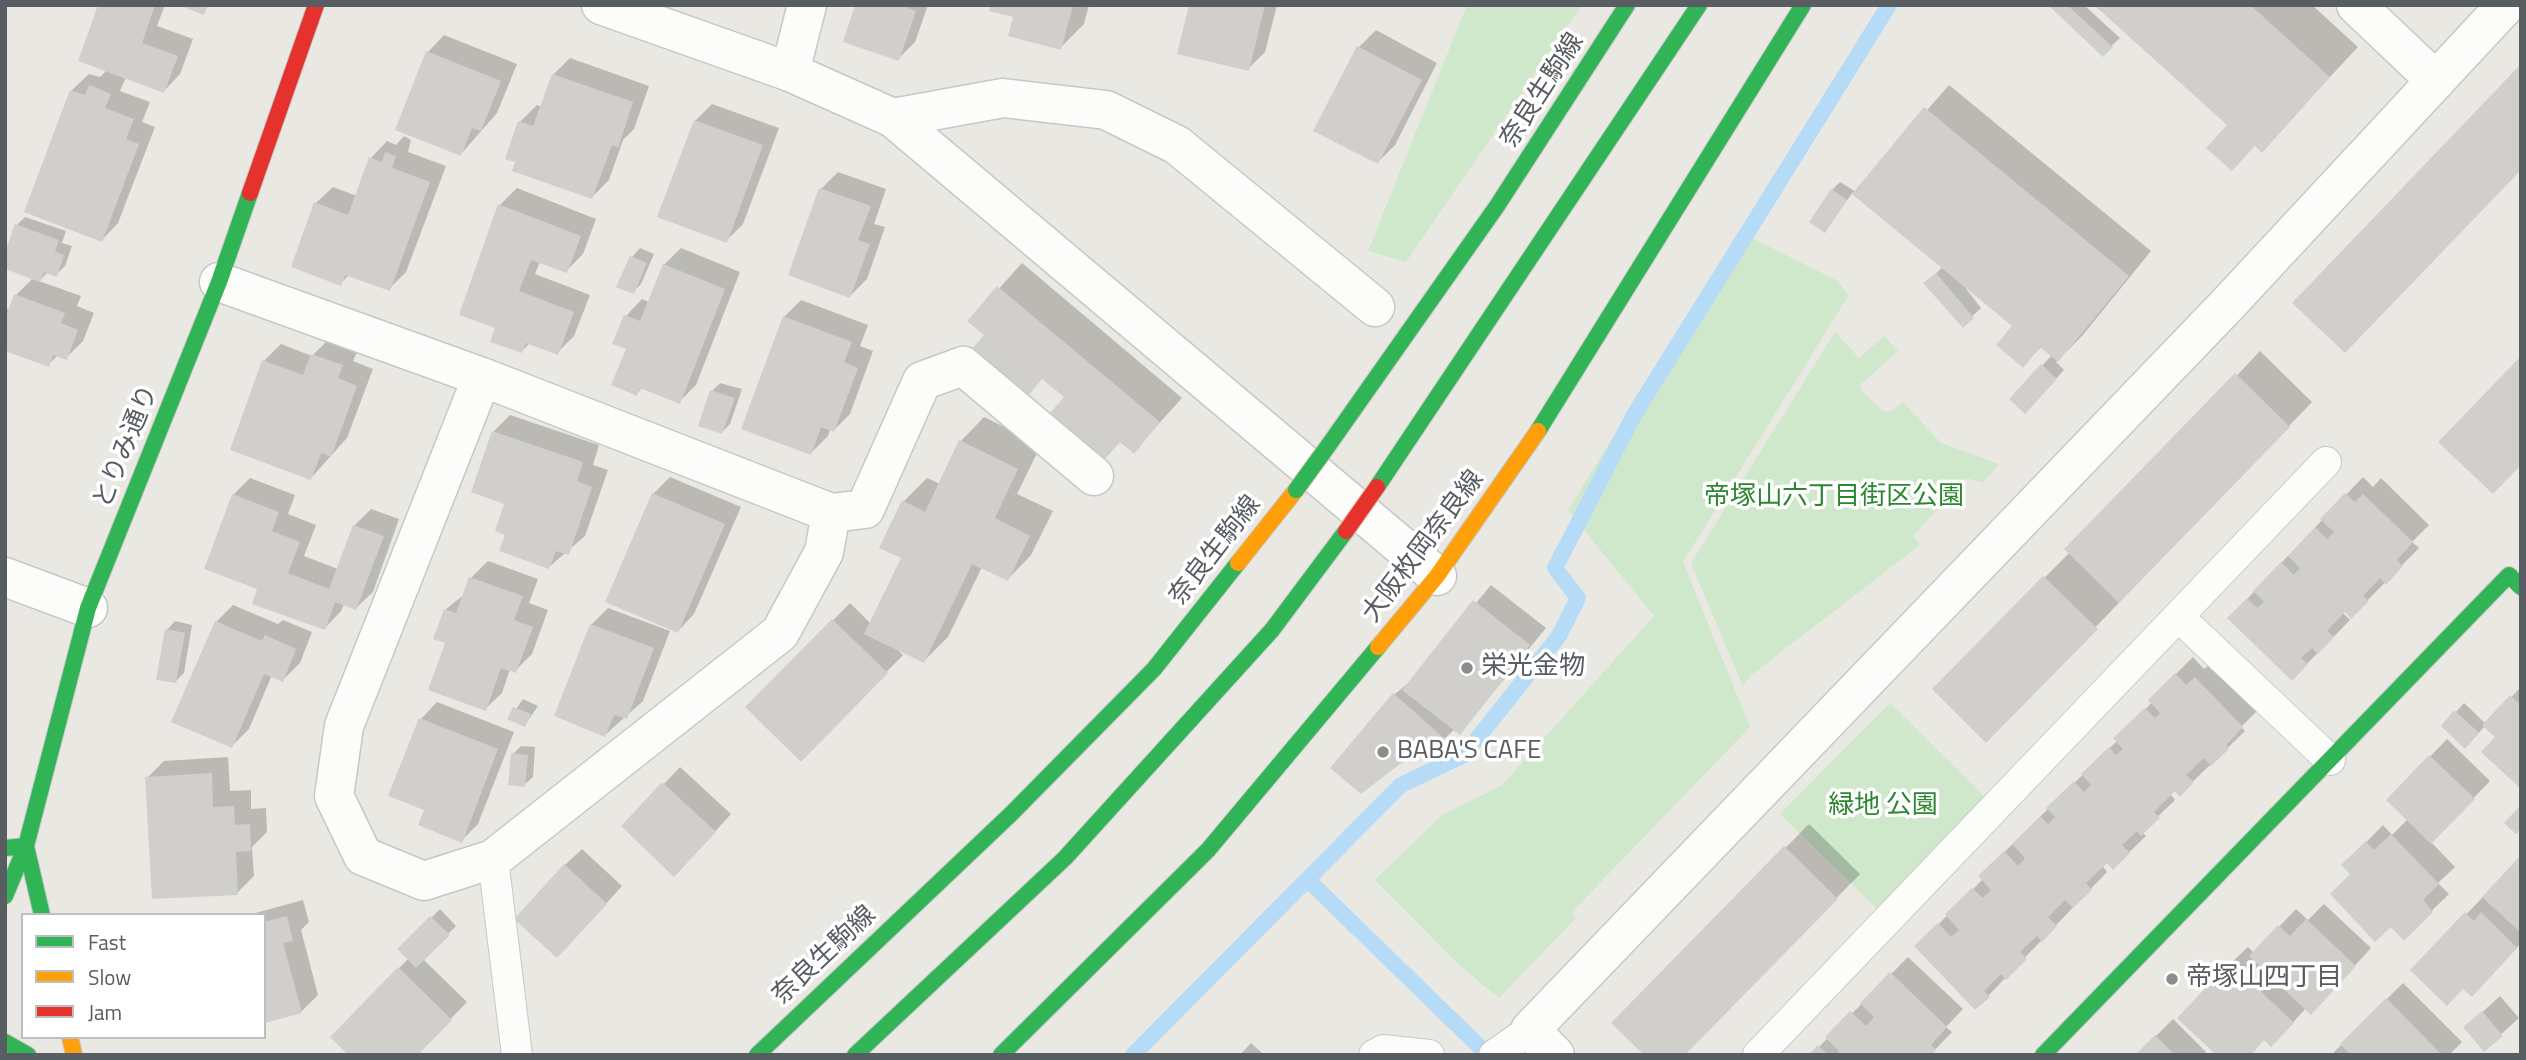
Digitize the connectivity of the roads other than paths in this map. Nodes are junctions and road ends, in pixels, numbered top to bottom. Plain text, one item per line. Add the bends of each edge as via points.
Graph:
1 (316, 5) edge
2 (601, 5) edge
3 (807, 5) edge
4 (1627, 5) edge
5 (1699, 5) edge
6 (1803, 5) edge
7 (2356, 5) edge
8 (2506, 5) edge
9 (790, 72) junction
10 (2436, 80) junction
11 (893, 118) junction
12 (219, 282) junction
13 (1375, 307) dead end
14 (482, 377) junction
15 (2326, 462) dead end
16 (1094, 476) dead end
17 (831, 513) junction
18 (2517, 575) edge
19 (1437, 576) junction
20 (5, 577) edge
21 (88, 608) junction
22 (2179, 618) junction
23 (2330, 760) junction
24 (12, 846) edge
25 (492, 859) junction
26 (5, 896) edge
27 (41, 913) edge
28 (5, 1042) edge
29 (1543, 1042) edge
30 (28, 1055) edge
31 (517, 1055) edge
32 (757, 1055) edge
33 (855, 1055) edge
34 (1001, 1055) edge
35 (1374, 1055) edge
36 (1429, 1055) edge
37 (1494, 1055) edge
38 (1758, 1055) edge
39 (2043, 1055) edge

1 - 12 main road, とりみ通り
2 - 9 street
3 - 9 street
4 - 32 main road, 奈良生駒線, bridge via 1497,206 1328,446 1154,669 1012,814
5 - 33 main road, bridge via 1377,487 1272,630 1065,858
6 - 19 main road, 大阪枚岡奈良線 via 1523,456
7 - 10 street
8 - 10 street
9 - 11 street
10 - 29 street
11 - 13 street via 1003,98 1107,110 1177,145
11 - 19 street
12 - 14 street
12 - 21 main road, とりみ通り
14 - 17 street
14 - 25 street via 344,726 334,796 363,856 424,881
15 - 22 lane
16 - 17 street via 963,366 922,381 864,509
17 - 25 street via 824,552 780,633
18 - 23 main road
19 - 34 main road, 大阪枚岡奈良線 via 1208,850
20 - 21 street
21 - 24 main road, とりみ通り
22 - 23 lane
22 - 38 lane
23 - 39 main road
24 - 26 main road
24 - 27 main road, とりみ通り
25 - 31 lane
28 - 30 main road
29 - 37 lane
35 - 36 lane via 1383,1050

